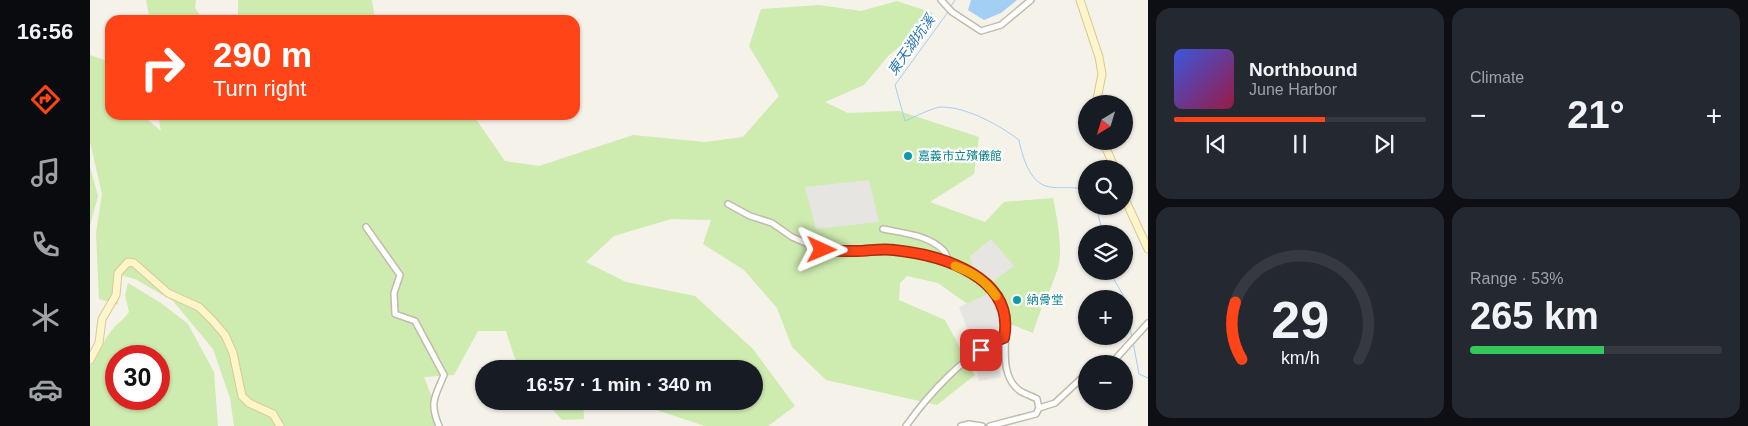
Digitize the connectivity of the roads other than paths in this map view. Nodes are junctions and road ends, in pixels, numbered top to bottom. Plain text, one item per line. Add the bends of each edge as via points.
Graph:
1 (941, 0) edge
2 (1031, 0) edge
3 (1080, 0) edge
4 (1098, 95) edge
5 (728, 204) dead end
6 (1132, 215) edge
7 (366, 227) dead end
8 (883, 229) dead end
9 (1148, 249) edge
10 (951, 264) junction
11 (1148, 323) edge
12 (1004, 338) junction
13 (1119, 355) edge
14 (90, 360) edge
15 (1078, 384) edge
16 (1039, 408) junction
17 (280, 426) edge
18 (439, 426) edge
19 (906, 426) edge
20 (961, 426) edge
21 (982, 426) edge
22 (990, 426) edge

1 - 2 street via 981,32 1001,24
3 - 4 street via 1099,57 1102,74
5 - 10 street via 822,250 893,249
6 - 9 street
7 - 18 street via 400,275 394,293 395,314 415,321 444,375 432,411
8 - 10 street via 927,240 944,251
10 - 12 street via 987,283 1003,312
11 - 13 street
12 - 16 street via 1005,360 1013,382 1020,391 1037,399
12 - 19 street via 991,343 958,369
14 - 17 street via 99,343 102,319 116,295 118,273 128,262 134,263 168,294 199,307 213,321 225,335 233,353 242,396 273,414
15 - 16 street via 1055,402
16 - 22 street via 1036,414
20 - 21 street

